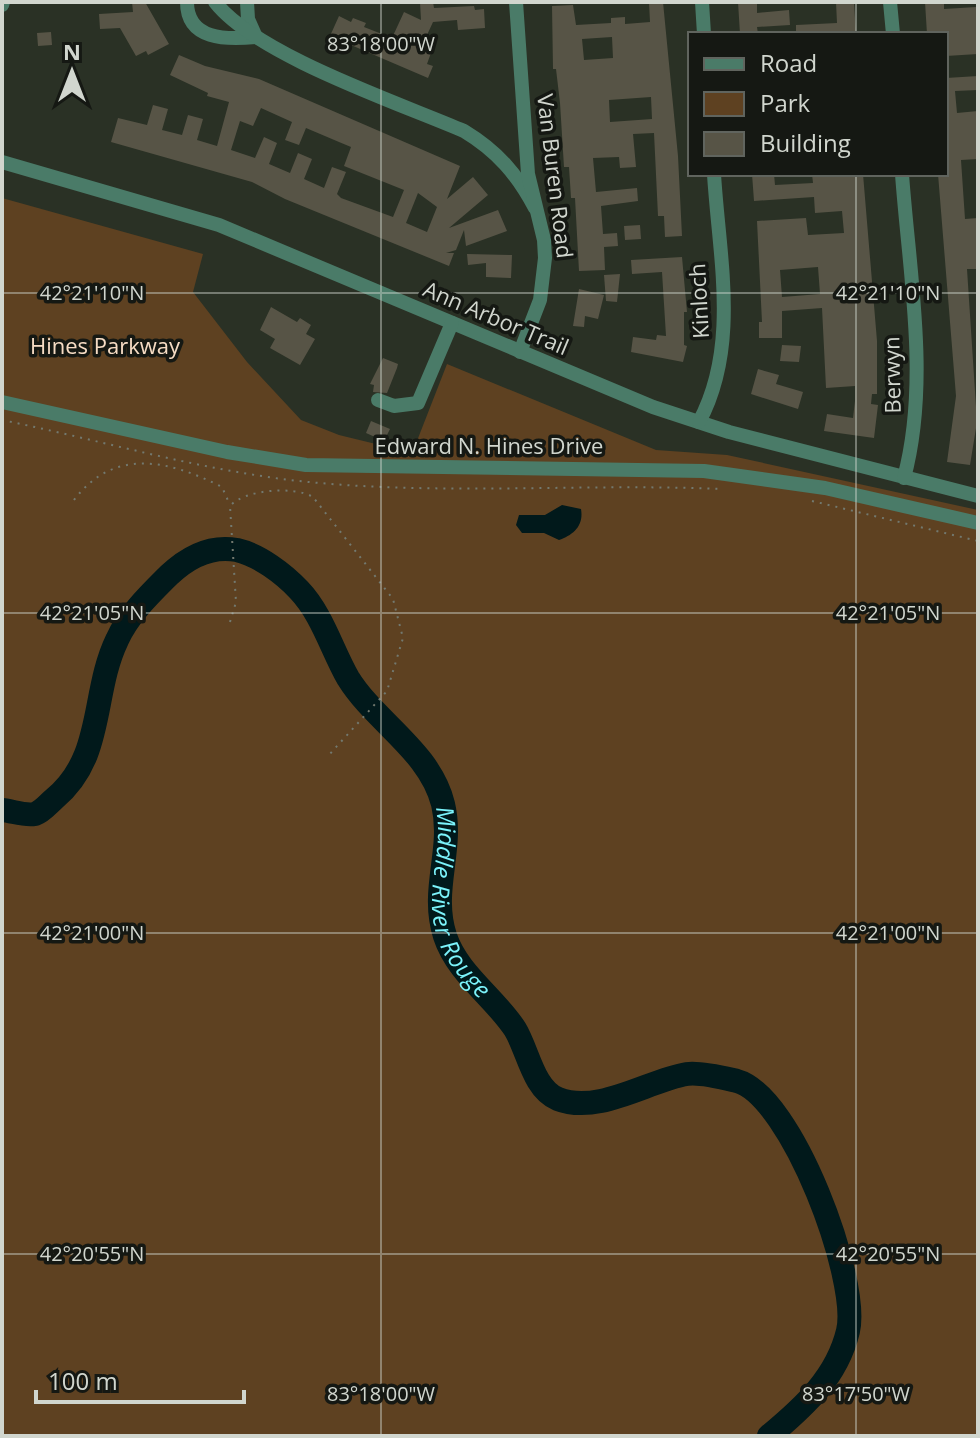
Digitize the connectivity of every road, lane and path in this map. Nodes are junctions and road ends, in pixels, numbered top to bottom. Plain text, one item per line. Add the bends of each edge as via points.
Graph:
1 (187, 2) edge
2 (215, 2) edge
3 (247, 2) edge
4 (516, 2) edge
5 (702, 2) edge
6 (890, 2) edge
7 (704, 32) edge
8 (893, 32) edge
9 (256, 37) junction
10 (2, 162) edge
11 (714, 176) edge
12 (902, 176) edge
13 (535, 208) junction
14 (452, 323) junction
15 (520, 352) junction
16 (378, 400) dead end
17 (2, 402) edge
18 (699, 422) junction
19 (904, 478) junction
20 (978, 496) edge
21 (74, 500) dead end
22 (230, 506) junction
23 (978, 523) edge
24 (230, 622) dead end
25 (328, 756) dead end

1 - 9 street via 191,23 206,35
2 - 9 street
3 - 9 street
4 - 13 street, Van Buren Road
5 - 7 street
6 - 8 street
9 - 13 street via 464,131 506,163
10 - 14 street, Ann Arbor Trail via 219,225
11 - 18 street, Kinloch via 723,352 713,395
12 - 19 street, Berwyn via 916,390 914,435
13 - 15 street, Van Buren Road via 544,240 545,278
14 - 15 street, Ann Arbor Trail
14 - 16 street via 418,403 394,406
15 - 18 street, Ann Arbor Trail
17 - 23 street, Edward N. Hines Drive via 306,465 704,471 825,488
18 - 19 street, Ann Arbor Trail
19 - 20 street, Ann Arbor Trail
21 - 22 path via 104,471 138,463 202,477 222,487
22 - 24 path via 236,602
22 - 25 path via 247,496 295,491 313,497 393,599 403,638 387,691

